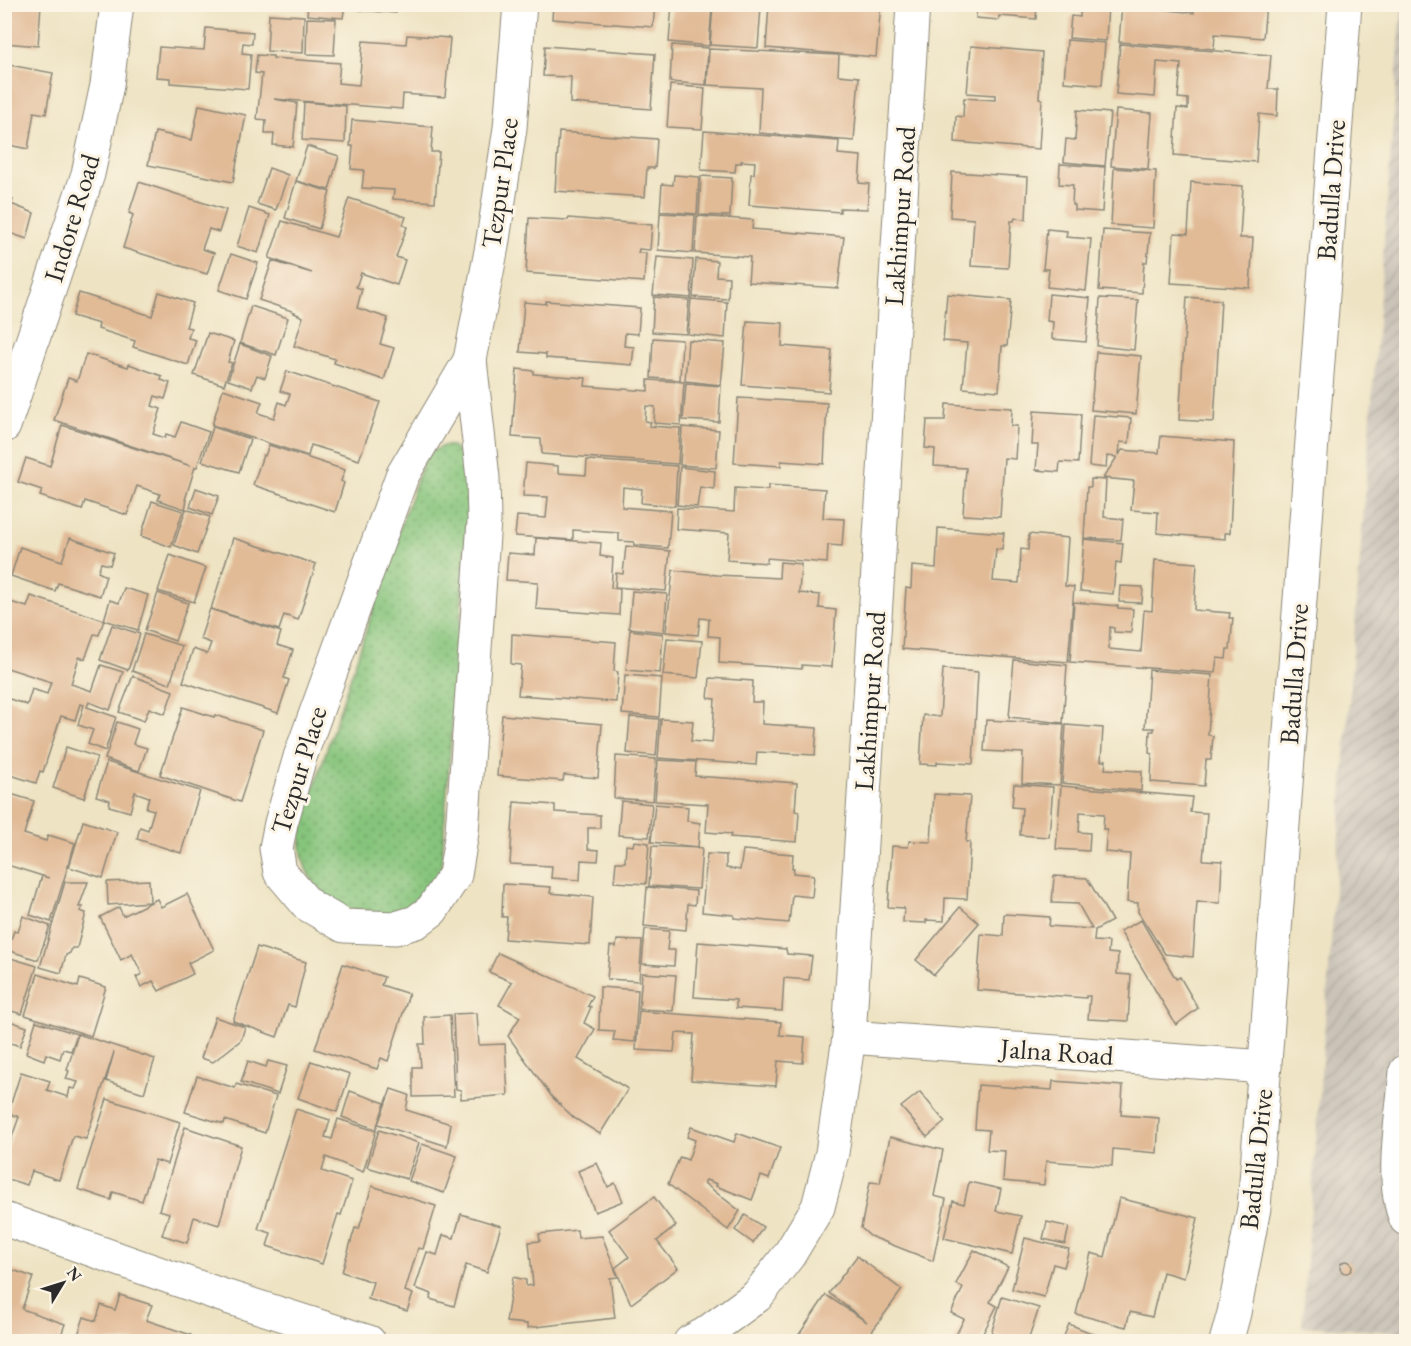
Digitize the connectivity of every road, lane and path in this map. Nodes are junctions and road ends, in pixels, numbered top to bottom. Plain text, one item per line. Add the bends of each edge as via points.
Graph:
1 (117, 4) edge
2 (520, 4) edge
3 (913, 4) edge
4 (1345, 4) edge
5 (470, 360) junction
6 (4, 426) edge
7 (849, 1036) junction
8 (1265, 1067) junction
9 (1407, 1071) edge
10 (4, 1219) edge
11 (1407, 1219) edge
12 (369, 1341) edge
13 (690, 1341) edge
14 (1226, 1341) edge

1 - 6 street, Indore Road via 107,85 88,174
2 - 5 street, Tezpur Place via 510,128
3 - 7 street, Lakhimpur Road
4 - 8 street, Badulla Drive
5 - 5 street, Tezpur Place via 484,521 462,832 454,875 432,910 416,922 396,928 344,926 308,905 280,872 276,848 281,823 300,757 402,476
7 - 8 street, Jalna Road
7 - 13 street, Lakhimpur Road via 832,1154 818,1207 789,1255 757,1296
8 - 14 street, Badulla Drive via 1254,1208
9 - 11 street via 1398,1164 1402,1210
10 - 12 street via 221,1295

